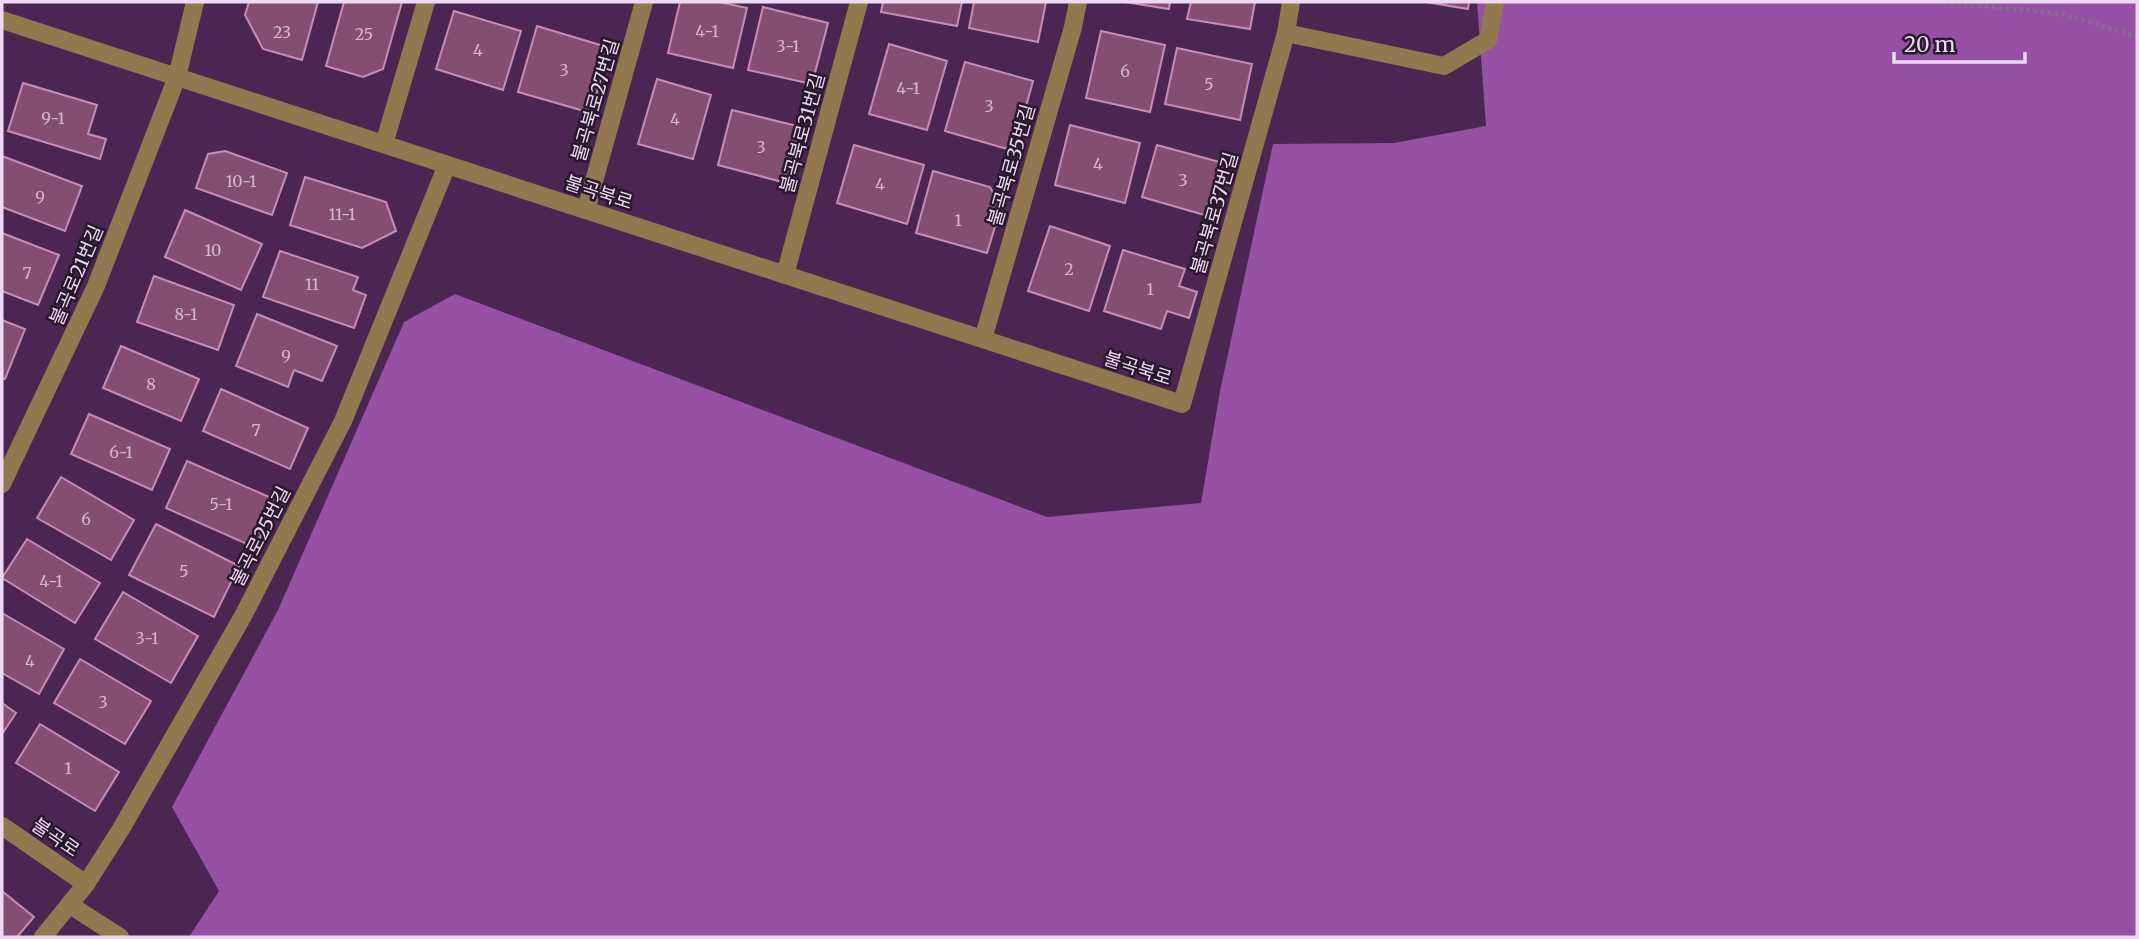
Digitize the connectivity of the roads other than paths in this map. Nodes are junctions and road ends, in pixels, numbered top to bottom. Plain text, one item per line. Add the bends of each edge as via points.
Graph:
1 (195, 2) edge
2 (426, 2) edge
3 (645, 2) edge
4 (859, 2) edge
5 (1078, 2) edge
6 (1291, 2) edge
7 (1495, 2) edge
8 (2, 20) edge
9 (1286, 33) junction
10 (177, 77) junction
11 (384, 144) junction
12 (447, 165) junction
13 (586, 210) junction
14 (785, 275) junction
15 (983, 339) junction
16 (1182, 404) joint
17 (2, 484) edge
18 (2, 826) edge
19 (86, 884) junction
20 (70, 905) junction
21 (43, 937) edge
22 (120, 937) edge

1 - 10 street, 불곡로21번길
2 - 11 street
3 - 13 street, 불곡북로27번길
4 - 14 street, 불곡북로31번길
5 - 15 street, 불곡북로35번길
6 - 9 street, 불곡북로37번길
7 - 9 street via 1488,40 1444,66
8 - 10 street, 불곡북로
9 - 16 street, 불곡북로37번길
10 - 11 street, 불곡북로
10 - 17 street, 불곡로21번길 via 96,286
11 - 12 street, 불곡북로
12 - 13 street, 불곡북로
12 - 19 street, 불곡로25번길 via 343,421 243,616
13 - 14 street, 불곡북로
14 - 15 street, 불곡북로
15 - 16 street, 불곡북로
18 - 19 street, 불곡로
19 - 20 street, 불곡로25번길
20 - 21 street, 불곡로25번길
20 - 22 street

